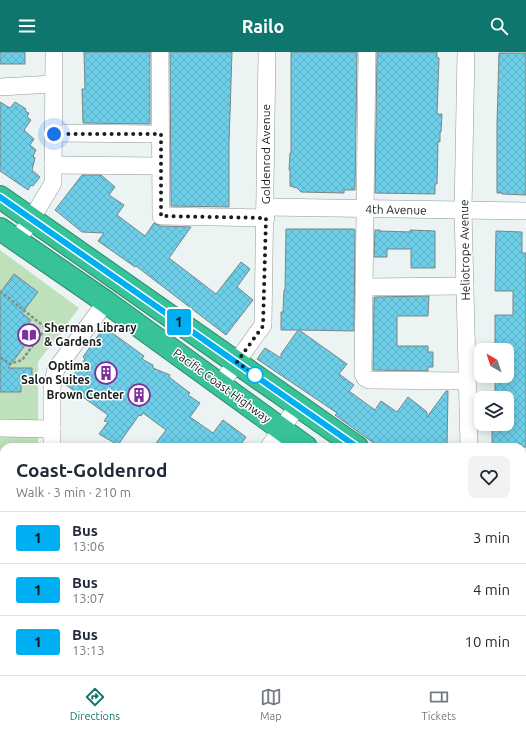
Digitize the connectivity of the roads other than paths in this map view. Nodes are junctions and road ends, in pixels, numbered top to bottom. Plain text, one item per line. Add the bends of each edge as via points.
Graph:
1 (54, 52) edge
2 (160, 52) edge
3 (267, 52) edge
4 (367, 52) edge
5 (466, 52) edge
6 (53, 84) junction
7 (0, 87) edge
8 (54, 134) junction
9 (161, 134) junction
10 (53, 165) junction
11 (161, 166) junction
12 (0, 197) edge
13 (364, 209) junction
14 (463, 210) junction
15 (526, 211) edge
16 (266, 213) junction
17 (31, 220) junction
18 (8, 235) edge
19 (465, 286) junction
20 (364, 287) junction
21 (106, 302) junction
22 (237, 362) junction
23 (467, 381) junction
24 (220, 385) junction
25 (298, 405) junction
26 (0, 428) edge
27 (52, 429) junction
28 (281, 430) junction
29 (52, 443) edge
30 (272, 443) edge
31 (300, 443) edge
32 (351, 443) edge
33 (469, 443) edge

1 - 6 street
2 - 9 street
3 - 16 street, Goldenrod Avenue
4 - 13 street
5 - 14 street, Heliotrope Avenue
6 - 7 street
6 - 8 street
8 - 9 street
8 - 10 street
9 - 11 street
10 - 11 street
10 - 17 street via 53,183
11 - 16 street, 4th Avenue via 161,216
12 - 17 highway
13 - 14 street, 4th Avenue
13 - 16 street, 4th Avenue
13 - 20 street
14 - 15 street, 4th Avenue
14 - 19 street, Heliotrope Avenue
16 - 22 street, Goldenrod Avenue via 263,326
17 - 18 street
17 - 22 highway
18 - 21 highway, Pacific Coast Highway
19 - 20 street
19 - 23 street, Heliotrope Avenue
20 - 23 street via 365,378
21 - 24 highway, Pacific Coast Highway
21 - 27 street via 56,369 52,387
22 - 24 street, Goldenrod Avenue
22 - 25 highway
23 - 33 street, Heliotrope Avenue
24 - 28 highway, Pacific Coast Highway
25 - 28 street
25 - 32 highway
26 - 27 street
27 - 29 street
28 - 30 street
28 - 31 highway, Pacific Coast Highway

